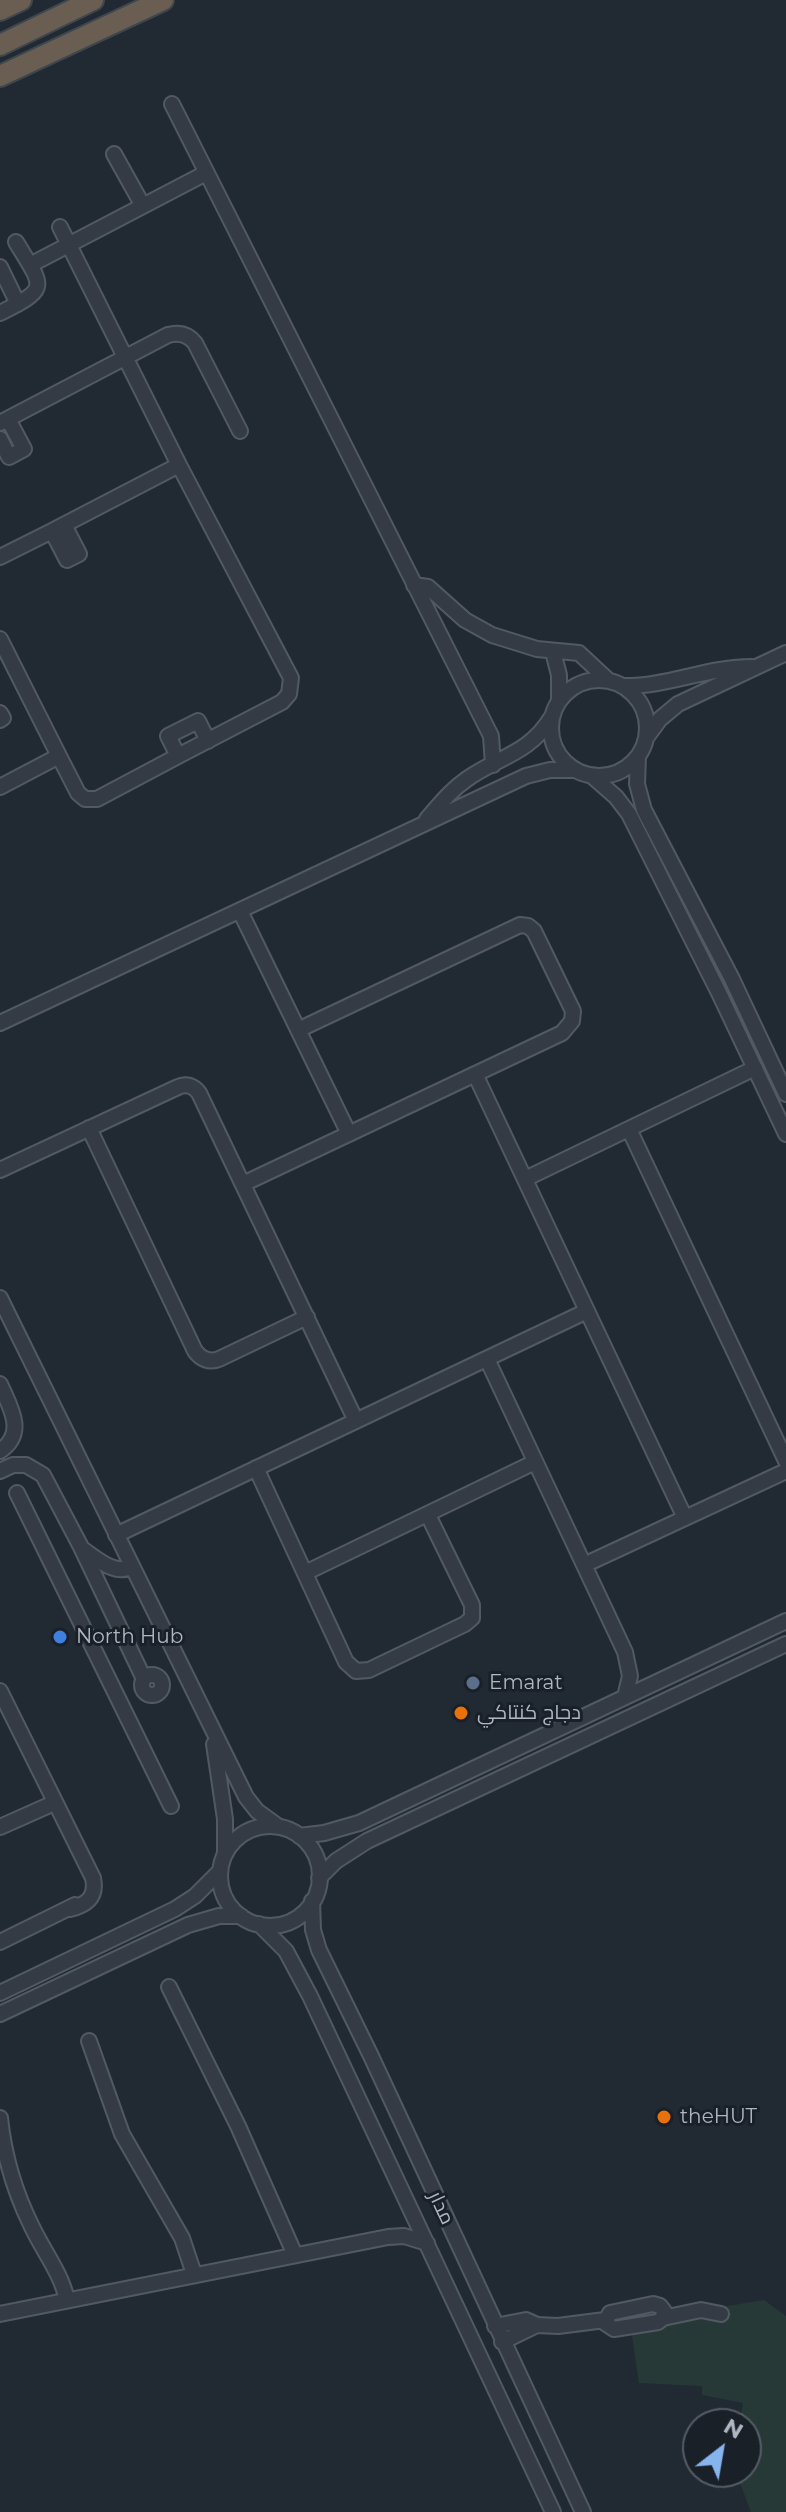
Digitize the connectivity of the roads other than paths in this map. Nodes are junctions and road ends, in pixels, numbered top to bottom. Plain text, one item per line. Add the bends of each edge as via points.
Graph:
1 (21, 0) edge
2 (93, 0) edge
3 (162, 1) edge
4 (0, 10) edge
5 (0, 45) edge
6 (20, 67) junction
7 (0, 76) edge
8 (0, 84) edge
9 (172, 104) dead end
10 (114, 154) dead end
11 (206, 173) junction
12 (143, 206) junction
13 (60, 227) dead end
14 (16, 242) dead end
15 (69, 245) junction
16 (30, 265) junction
17 (0, 267) edge
18 (18, 304) junction
19 (0, 313) edge
20 (126, 358) junction
21 (4, 421) edge
22 (240, 431) dead end
23 (0, 439) edge
24 (179, 465) junction
25 (0, 557) edge
26 (414, 585) junction
27 (0, 639) edge
28 (553, 652) junction
29 (786, 653) edge
30 (757, 667) junction
31 (616, 684) junction
32 (559, 700) junction
33 (0, 713) edge
34 (551, 718) junction
35 (0, 720) edge
36 (646, 738) junction
37 (208, 741) junction
38 (59, 756) junction
39 (178, 756) junction
40 (638, 756) junction
41 (493, 765) junction
42 (575, 770) junction
43 (592, 776) junction
44 (0, 787) edge
45 (425, 822) junction
46 (240, 911) junction
47 (0, 1023) edge
48 (298, 1030) junction
49 (755, 1068) junction
50 (475, 1074) junction
51 (786, 1094) edge
52 (89, 1128) junction
53 (629, 1129) junction
54 (349, 1134) junction
55 (786, 1134) edge
56 (0, 1170) edge
57 (525, 1179) junction
58 (243, 1184) junction
59 (0, 1298) edge
60 (587, 1311) junction
61 (307, 1317) junction
62 (487, 1359) junction
63 (0, 1384) edge
64 (356, 1421) junction
65 (0, 1451) edge
66 (786, 1461) edge
67 (535, 1462) junction
68 (256, 1468) junction
69 (0, 1471) edge
70 (786, 1471) edge
71 (17, 1493) dead end
72 (428, 1515) junction
73 (685, 1518) junction
74 (116, 1535) junction
75 (81, 1547) junction
76 (584, 1565) junction
77 (132, 1567) junction
78 (305, 1573) junction
79 (786, 1621) edge
80 (786, 1644) edge
81 (625, 1652) junction
82 (180, 1664) junction
83 (658, 1681) junction
84 (150, 1684) junction
85 (190, 1685) junction
86 (0, 1691) edge
87 (115, 1693) junction
88 (625, 1697) junction
89 (123, 1710) junction
90 (54, 1803) junction
91 (171, 1806) dead end
92 (0, 1827) edge
93 (279, 1827) junction
94 (299, 1836) junction
95 (225, 1853) junction
96 (220, 1871) junction
97 (319, 1878) junction
98 (312, 1901) junction
99 (241, 1916) junction
100 (259, 1924) junction
101 (0, 1942) edge
102 (169, 1987) dead end
103 (0, 1993) edge
104 (0, 2014) edge
105 (89, 2041) dead end
106 (0, 2118) edge
107 (409, 2207) junction
108 (388, 2237) junction
109 (427, 2243) junction
110 (295, 2255) junction
111 (194, 2274) junction
112 (67, 2300) junction
113 (0, 2314) edge
114 (721, 2314) dead end
115 (537, 2325) junction
116 (495, 2326) junction
117 (502, 2342) junction
118 (553, 2512) edge
119 (583, 2512) edge

1 - 4 highway
2 - 5 highway
3 - 6 highway
6 - 7 highway
6 - 8 highway
9 - 11 street
10 - 12 street
11 - 12 street
11 - 26 street
12 - 15 street
13 - 15 street
14 - 16 street
15 - 16 street
15 - 20 street
16 - 18 street via 37,290
17 - 18 street
18 - 19 street
20 - 21 street
20 - 22 street via 168,335 188,336
20 - 24 street
21 - 23 street via 24,449 9,457
24 - 25 street
24 - 37 street via 291,678 282,702
26 - 28 street via 428,587 465,620 492,635
26 - 41 street via 491,736
27 - 38 street
28 - 31 street via 579,653
28 - 32 street
29 - 30 street
30 - 31 street via 698,672 648,685
30 - 36 street via 678,704
31 - 32 street via 587,681
31 - 36 street via 643,708
32 - 34 street
33 - 35 street
34 - 41 street via 524,748
34 - 42 street via 555,748
36 - 40 street
37 - 39 street
37 - 39 street via 198,721 168,736
38 - 39 street via 78,793 91,800
38 - 44 street
40 - 43 street via 623,770
40 - 51 street via 637,784 644,810
41 - 45 street via 458,785
42 - 43 street
42 - 45 street via 526,776
43 - 49 street via 629,814
45 - 46 street
46 - 47 street
46 - 48 street
48 - 50 street via 516,927 528,926 571,1006 572,1021 562,1033
48 - 54 street
49 - 53 street
49 - 55 street
50 - 54 street
50 - 57 street
52 - 56 street
52 - 58 street via 190,1085 199,1093
52 - 61 street via 201,1358 219,1359
53 - 57 street
53 - 66 street
54 - 58 street
57 - 60 street
58 - 61 street
59 - 74 street
60 - 62 street
60 - 73 street
61 - 64 street
62 - 64 street
62 - 67 street
63 - 65 street via 16,1427
64 - 68 street
67 - 72 street
67 - 76 street
68 - 74 street
68 - 78 street
69 - 75 street via 20,1464 38,1470
70 - 73 street
71 - 87 street
72 - 78 street
72 - 78 street via 473,1614 465,1624 369,1670 356,1671 346,1662
73 - 76 street
74 - 77 street
75 - 77 street via 115,1569
75 - 84 street
76 - 81 street
77 - 82 street
79 - 83 street
80 - 97 street via 367,1841
81 - 83 street via 638,1669
81 - 88 street via 630,1676
82 - 84 street
82 - 85 street
83 - 88 street
84 - 85 street
84 - 87 street
84 - 89 street
85 - 93 street via 246,1797
85 - 95 street via 218,1757
86 - 90 street
87 - 89 street
88 - 94 street via 359,1823
89 - 91 street
90 - 92 street
90 - 101 street via 89,1872 95,1887 92,1896 83,1906
93 - 94 street
93 - 95 street via 248,1831
94 - 97 street via 314,1854
95 - 96 street
96 - 99 street via 223,1893
96 - 103 street via 175,1909
97 - 98 street
98 - 100 street via 289,1922
98 - 116 street, مدار via 319,1950
99 - 100 street
99 - 104 street via 188,1925
100 - 107 street, مدار via 291,1960
102 - 110 street
105 - 111 street via 122,2134 182,2238
106 - 112 street via 17,2193
107 - 108 street
107 - 109 street, مدار
108 - 109 street
108 - 110 street
109 - 118 street, مدار
110 - 111 street
111 - 112 street
112 - 113 street
114 - 115 street via 701,2310 663,2318 662,2308 653,2304 610,2313 605,2320
115 - 116 street via 526,2320
115 - 117 street
116 - 117 street, مدار
117 - 119 street, مدار

